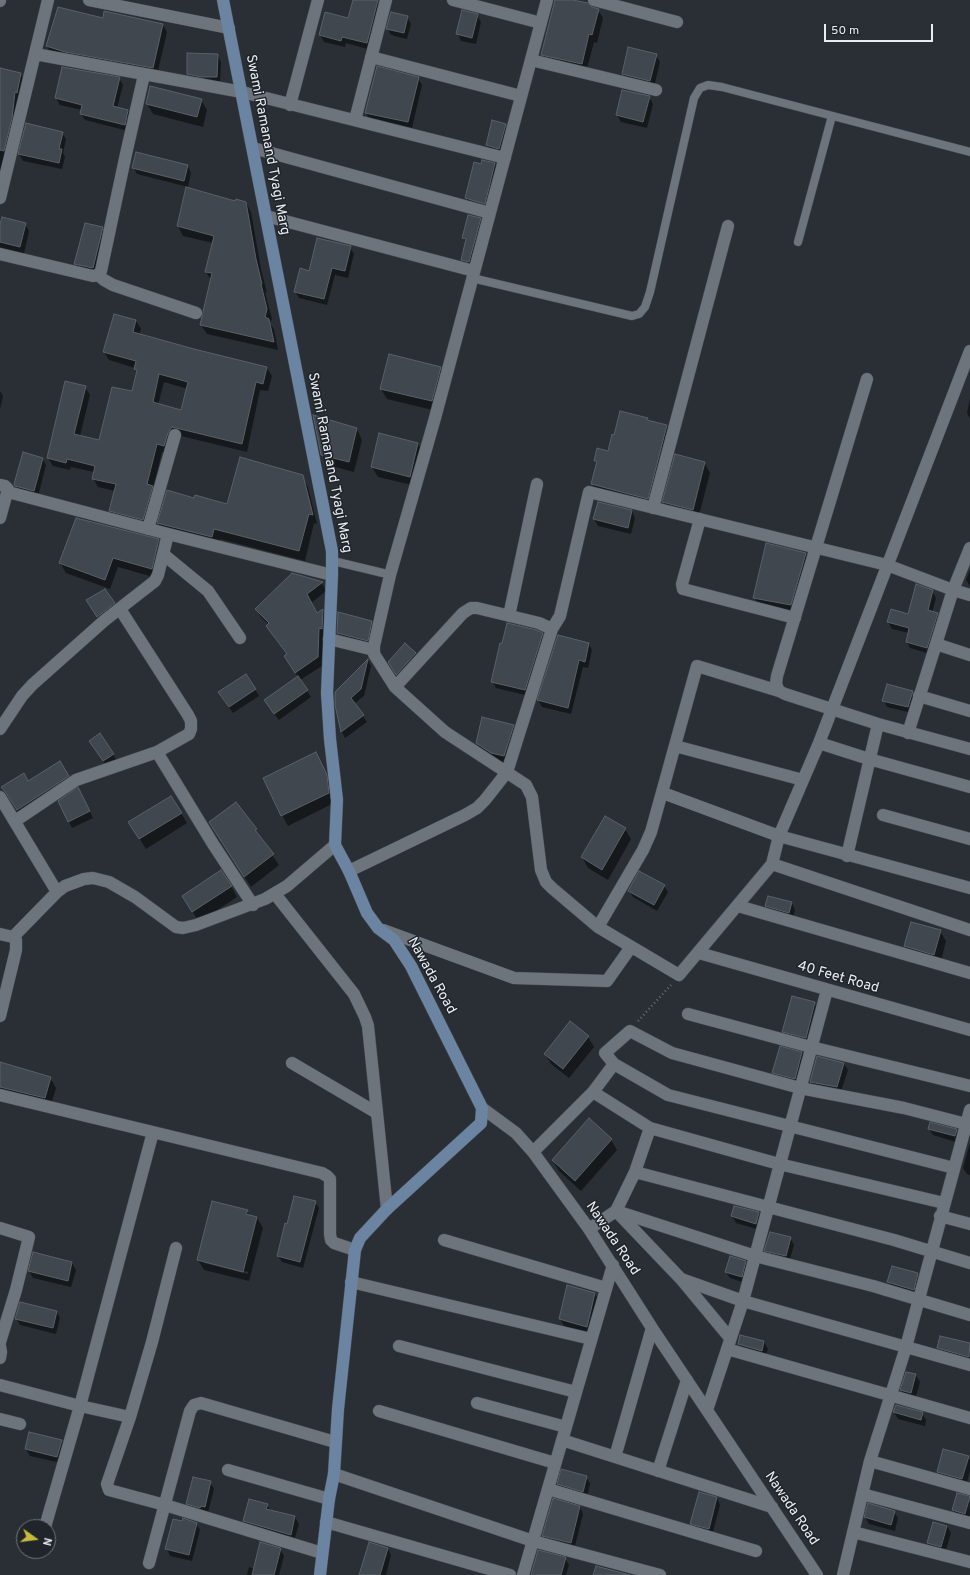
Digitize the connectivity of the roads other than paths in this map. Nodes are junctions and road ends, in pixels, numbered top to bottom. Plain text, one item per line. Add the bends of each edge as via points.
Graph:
1 (48, 0) edge
2 (89, 0) edge
3 (224, 0) edge
4 (318, 0) edge
5 (386, 0) edge
6 (454, 0) edge
7 (548, 0) edge
8 (594, 0) edge
9 (104, 1) edge
10 (677, 22) dead end
11 (541, 23) junction
12 (229, 28) junction
13 (34, 54) junction
14 (371, 57) junction
15 (531, 60) junction
16 (144, 74) junction
17 (656, 90) dead end
18 (242, 92) junction
19 (521, 96) junction
20 (290, 105) junction
21 (832, 116) junction
22 (355, 120) junction
23 (253, 148) junction
24 (970, 152) edge
25 (505, 158) junction
26 (0, 198) edge
27 (490, 213) junction
28 (266, 216) junction
29 (728, 226) dead end
30 (798, 242) dead end
31 (0, 254) edge
32 (473, 274) junction
33 (98, 275) junction
34 (196, 313) dead end
35 (970, 351) edge
36 (867, 379) dead end
37 (175, 435) dead end
38 (537, 484) dead end
39 (4, 488) edge
40 (653, 508) junction
41 (0, 518) edge
42 (700, 519) junction
43 (148, 529) junction
44 (168, 534) junction
45 (817, 547) junction
46 (970, 548) edge
47 (163, 554) junction
48 (333, 561) junction
49 (887, 565) junction
50 (383, 573) dead end
51 (332, 575) junction
52 (953, 590) junction
53 (970, 595) edge
54 (120, 609) junction
55 (509, 616) junction
56 (796, 618) junction
57 (552, 629) junction
58 (240, 638) dead end
59 (329, 638) junction
60 (936, 644) junction
61 (374, 650) junction
62 (970, 655) edge
63 (396, 688) junction
64 (779, 691) junction
65 (919, 696) junction
66 (832, 709) junction
67 (970, 711) edge
68 (878, 724) junction
69 (0, 728) edge
70 (908, 733) junction
71 (819, 743) junction
72 (675, 746) junction
73 (970, 749) edge
74 (157, 752) junction
75 (869, 759) junction
76 (507, 772) junction
77 (802, 780) junction
78 (970, 787) edge
79 (663, 793) junction
80 (0, 797) edge
81 (882, 815) dead end
82 (15, 821) junction
83 (779, 836) junction
84 (970, 839) edge
85 (335, 845) junction
86 (846, 856) junction
87 (772, 864) junction
88 (349, 871) junction
89 (970, 888) edge
90 (57, 892) junction
91 (274, 894) junction
92 (253, 905) junction
93 (738, 906) junction
94 (598, 927) junction
95 (378, 928) junction
96 (970, 930) edge
97 (0, 934) edge
98 (13, 937) junction
99 (631, 947) junction
100 (699, 953) junction
101 (970, 973) edge
102 (827, 990) junction
103 (688, 1014) dead end
104 (0, 1016) edge
105 (970, 1030) edge
106 (811, 1047) junction
107 (292, 1063) dead end
108 (614, 1064) junction
109 (970, 1086) edge
110 (800, 1088) junction
111 (593, 1092) junction
112 (0, 1094) edge
113 (482, 1108) junction
114 (970, 1110) edge
115 (377, 1113) junction
116 (966, 1124) junction
117 (790, 1126) junction
118 (650, 1128) junction
119 (152, 1132) junction
120 (533, 1152) junction
121 (779, 1164) junction
122 (954, 1168) junction
123 (635, 1172) junction
124 (944, 1203) junction
125 (767, 1208) junction
126 (387, 1209) junction
127 (616, 1211) junction
128 (940, 1216) junction
129 (970, 1224) edge
130 (0, 1228) edge
131 (589, 1229) junction
132 (444, 1240) dead end
133 (176, 1248) dead end
134 (355, 1250) junction
135 (932, 1252) junction
136 (756, 1256) junction
137 (970, 1263) edge
138 (613, 1265) junction
139 (681, 1279) junction
140 (351, 1282) junction
141 (606, 1288) junction
142 (918, 1300) junction
143 (743, 1301) junction
144 (970, 1315) edge
145 (652, 1328) junction
146 (591, 1339) junction
147 (0, 1342) edge
148 (729, 1344) junction
149 (0, 1346) edge
150 (399, 1346) dead end
151 (906, 1347) junction
152 (0, 1358) edge
153 (970, 1365) edge
154 (687, 1380) junction
155 (0, 1385) edge
156 (576, 1392) junction
157 (890, 1394) junction
158 (477, 1403) dead end
159 (80, 1406) junction
160 (707, 1410) junction
161 (380, 1411) dead end
162 (130, 1417) junction
163 (970, 1418) edge
164 (0, 1419) edge
165 (20, 1424) dead end
166 (566, 1427) junction
167 (562, 1440) junction
168 (336, 1442) junction
169 (615, 1457) junction
170 (870, 1461) junction
171 (555, 1463) junction
172 (228, 1470) dead end
173 (658, 1470) junction
174 (334, 1474) junction
175 (548, 1489) junction
176 (970, 1489) edge
177 (862, 1494) junction
178 (330, 1499) junction
179 (165, 1505) junction
180 (772, 1507) junction
181 (47, 1519) edge
182 (326, 1522) junction
183 (970, 1523) edge
184 (853, 1532) junction
185 (533, 1542) junction
186 (756, 1551) dead end
187 (322, 1553) junction
188 (970, 1562) edge
189 (149, 1563) dead end
190 (320, 1575) edge
191 (510, 1575) edge
192 (523, 1575) edge
193 (660, 1575) edge
194 (817, 1575) edge
195 (844, 1575) edge

1 - 13 street
2 - 9 street
3 - 12 street, Swami Ramanand Tyagi Marg
4 - 20 street
5 - 14 street
6 - 11 street
7 - 11 street
8 - 10 street
9 - 12 street
11 - 15 street
12 - 18 street, Swami Ramanand Tyagi Marg
13 - 16 street
13 - 26 street
14 - 19 street
14 - 22 street
15 - 17 street
15 - 19 street
16 - 18 street
16 - 33 street via 101,271
18 - 20 street
18 - 23 street, Swami Ramanand Tyagi Marg
19 - 25 street
20 - 22 street
21 - 24 lane
21 - 30 lane
21 - 32 lane via 722,87 708,85 700,88 694,98 646,307 639,314 632,316
22 - 25 street
23 - 27 street
23 - 28 street, Swami Ramanand Tyagi Marg
25 - 27 street
27 - 32 street
28 - 32 street
28 - 48 street, Swami Ramanand Tyagi Marg
29 - 40 street
31 - 33 street via 93,276
32 - 61 street via 390,575
33 - 34 street via 113,285
35 - 49 street
36 - 45 street
37 - 43 street
38 - 55 street
39 - 41 street
39 - 43 street
40 - 42 street
40 - 57 street via 589,492 562,609
42 - 45 street
42 - 56 street via 682,584 683,590
43 - 44 street
44 - 47 street
44 - 51 street
45 - 49 street
45 - 56 street
46 - 52 street
47 - 54 street via 155,581
47 - 58 street via 208,591
48 - 50 lane
48 - 51 street, Swami Ramanand Tyagi Marg
49 - 52 street
49 - 66 street
51 - 59 street, Swami Ramanand Tyagi Marg
52 - 53 street
52 - 60 street
54 - 69 street via 32,685
54 - 74 street via 191,721 189,734
55 - 57 street
55 - 63 street via 477,608 467,609
56 - 64 street via 776,684
57 - 76 street
59 - 61 street
59 - 85 street, Swami Ramanand Tyagi Marg via 327,692 337,800
60 - 62 street
60 - 65 street
61 - 63 street via 374,656
63 - 76 street via 445,732
64 - 66 street
64 - 72 street via 697,666
65 - 67 street
65 - 70 street
66 - 68 street
66 - 71 street
68 - 70 street
68 - 75 street
70 - 73 street
71 - 75 street
71 - 77 street
72 - 77 street
72 - 79 street
74 - 82 street via 76,780
74 - 92 street
75 - 78 street
75 - 86 street
76 - 88 street via 485,800 465,816
76 - 94 street via 526,785 532,797 541,870 546,882
77 - 83 street
79 - 83 street
79 - 94 street via 643,850
80 - 82 street
81 - 84 street
82 - 90 street
83 - 86 street
83 - 87 street
85 - 88 street
85 - 91 street via 310,868
86 - 89 street
87 - 93 street
87 - 96 street
88 - 95 street via 367,913
90 - 92 street via 84,879 100,879 135,897 176,927 183,928
90 - 98 street
91 - 92 street
91 - 115 street via 360,1005 368,1026
93 - 100 street
93 - 101 street
94 - 99 street
95 - 99 street via 514,978 607,981
95 - 113 street, Nawada Road via 394,940 410,966
97 - 98 street
98 - 104 street via 16,940 16,950
99 - 100 street via 679,975
100 - 102 street, 40 Feet Road
102 - 105 street, 40 Feet Road
102 - 106 street
103 - 106 street
106 - 109 street
106 - 110 street
107 - 115 street
108 - 110 street via 606,1053 630,1031 672,1053
108 - 111 street
108 - 117 street via 668,1095
110 - 116 street via 904,1108
110 - 117 street
111 - 118 street
111 - 120 street
112 - 119 street
113 - 120 street, Nawada Road via 516,1133
113 - 126 street via 481,1123
114 - 116 street
115 - 126 street
116 - 122 street
117 - 121 street
117 - 122 street
118 - 121 street
118 - 123 street
119 - 134 street via 327,1176 331,1184 331,1240
119 - 159 street
120 - 131 street, Nawada Road
121 - 124 street
121 - 125 street
122 - 124 street
123 - 125 street
123 - 127 street
124 - 128 street
125 - 135 street
125 - 136 street
126 - 134 street via 360,1238
127 - 131 street
127 - 136 street
127 - 139 street
128 - 129 street
128 - 135 street
130 - 147 street via 29,1237
131 - 138 street, Nawada Road
132 - 141 street
133 - 162 street
134 - 140 street
135 - 137 street
135 - 142 street
136 - 142 street
136 - 143 street
138 - 141 street
138 - 145 street, Nawada Road
139 - 143 street
139 - 148 street
140 - 146 street
140 - 168 street
141 - 146 street
142 - 144 street
142 - 151 street
143 - 148 street
143 - 151 street
145 - 154 street, Nawada Road
145 - 169 street
146 - 156 street
148 - 157 street
148 - 160 street
149 - 152 street
150 - 156 street
151 - 153 street
151 - 157 street
154 - 160 street, Nawada Road
154 - 173 street
155 - 159 street
156 - 166 street
157 - 163 street
157 - 170 street
158 - 166 street
159 - 162 street
159 - 181 street
160 - 180 street, Nawada Road
161 - 171 street
162 - 179 street via 107,1487 109,1490
164 - 165 street
166 - 167 street
167 - 169 street
167 - 171 street
168 - 174 street
168 - 179 street via 201,1403 194,1405 190,1411
169 - 173 street
170 - 176 street
170 - 177 street
171 - 175 street
172 - 178 street
173 - 180 street
174 - 178 street
174 - 185 street
175 - 185 street
175 - 186 street
177 - 183 street
177 - 184 street
178 - 182 street
179 - 187 street
179 - 189 street
180 - 194 street, Nawada Road
182 - 187 street
182 - 191 street
184 - 188 street
184 - 195 street
185 - 192 street
185 - 193 street
187 - 190 street

